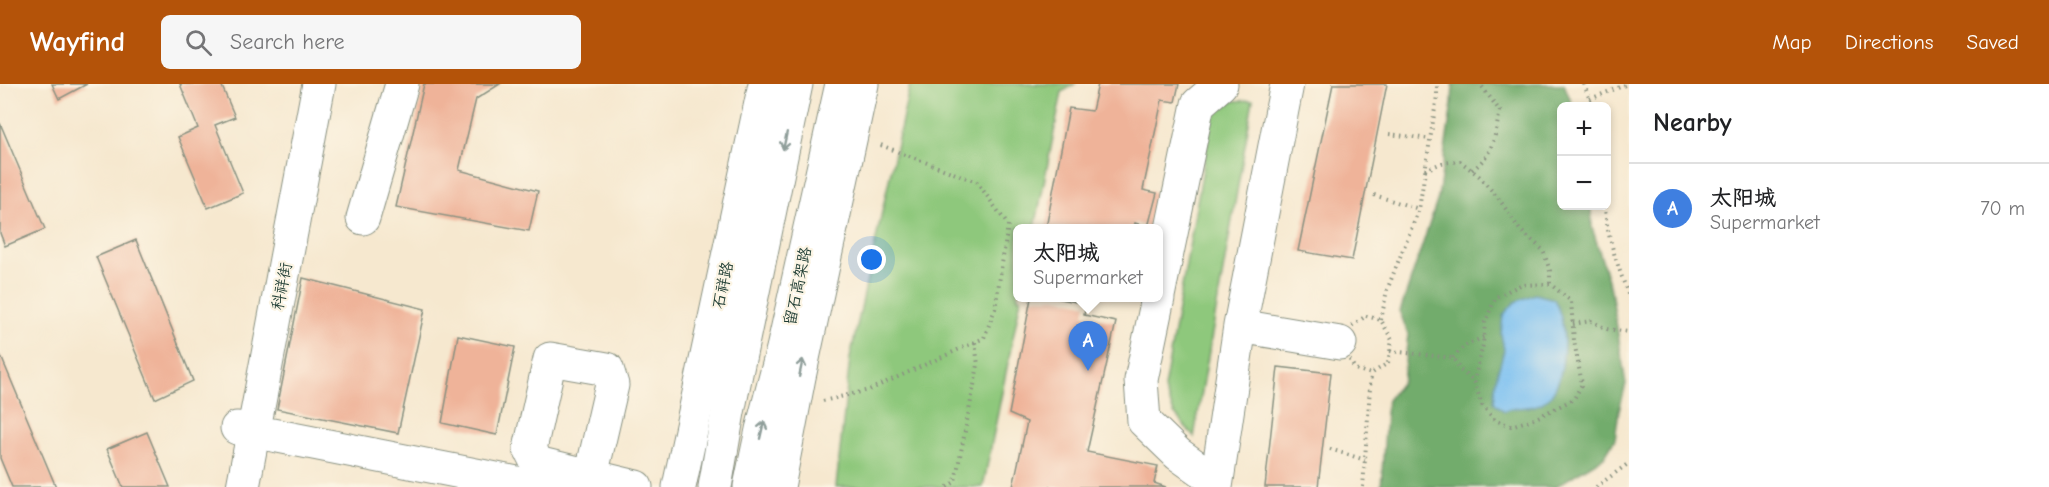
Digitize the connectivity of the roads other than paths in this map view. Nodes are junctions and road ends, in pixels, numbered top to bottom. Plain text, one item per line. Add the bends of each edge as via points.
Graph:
1 (319, 84) edge
2 (402, 84) edge
3 (765, 84) edge
4 (774, 84) edge
5 (796, 84) edge
6 (842, 84) edge
7 (862, 84) edge
8 (1221, 84) edge
9 (1287, 84) edge
10 (363, 218) dead end
11 (1163, 273) edge
12 (1157, 302) edge
13 (1240, 326) junction
14 (1340, 343) dead end
15 (237, 428) dead end
16 (1216, 484) edge
17 (243, 487) edge
18 (537, 487) edge
19 (553, 487) edge
20 (636, 487) edge
21 (679, 487) edge
22 (696, 487) edge
23 (715, 487) edge
24 (750, 487) edge
25 (778, 487) edge

1 - 17 main road, 科祥街
2 - 10 main road
3 - 21 main road, 石祥路
4 - 22 main road via 710,391
5 -> 23 main road
24 -> 6 main road, 留石高架路
25 -> 7 main road
8 - 11 main road via 1198,104
9 - 13 main road
12 - 16 main road via 1141,380 1144,421
13 - 14 main road
13 - 16 main road
15 - 18 main road
19 - 20 main road via 591,476

